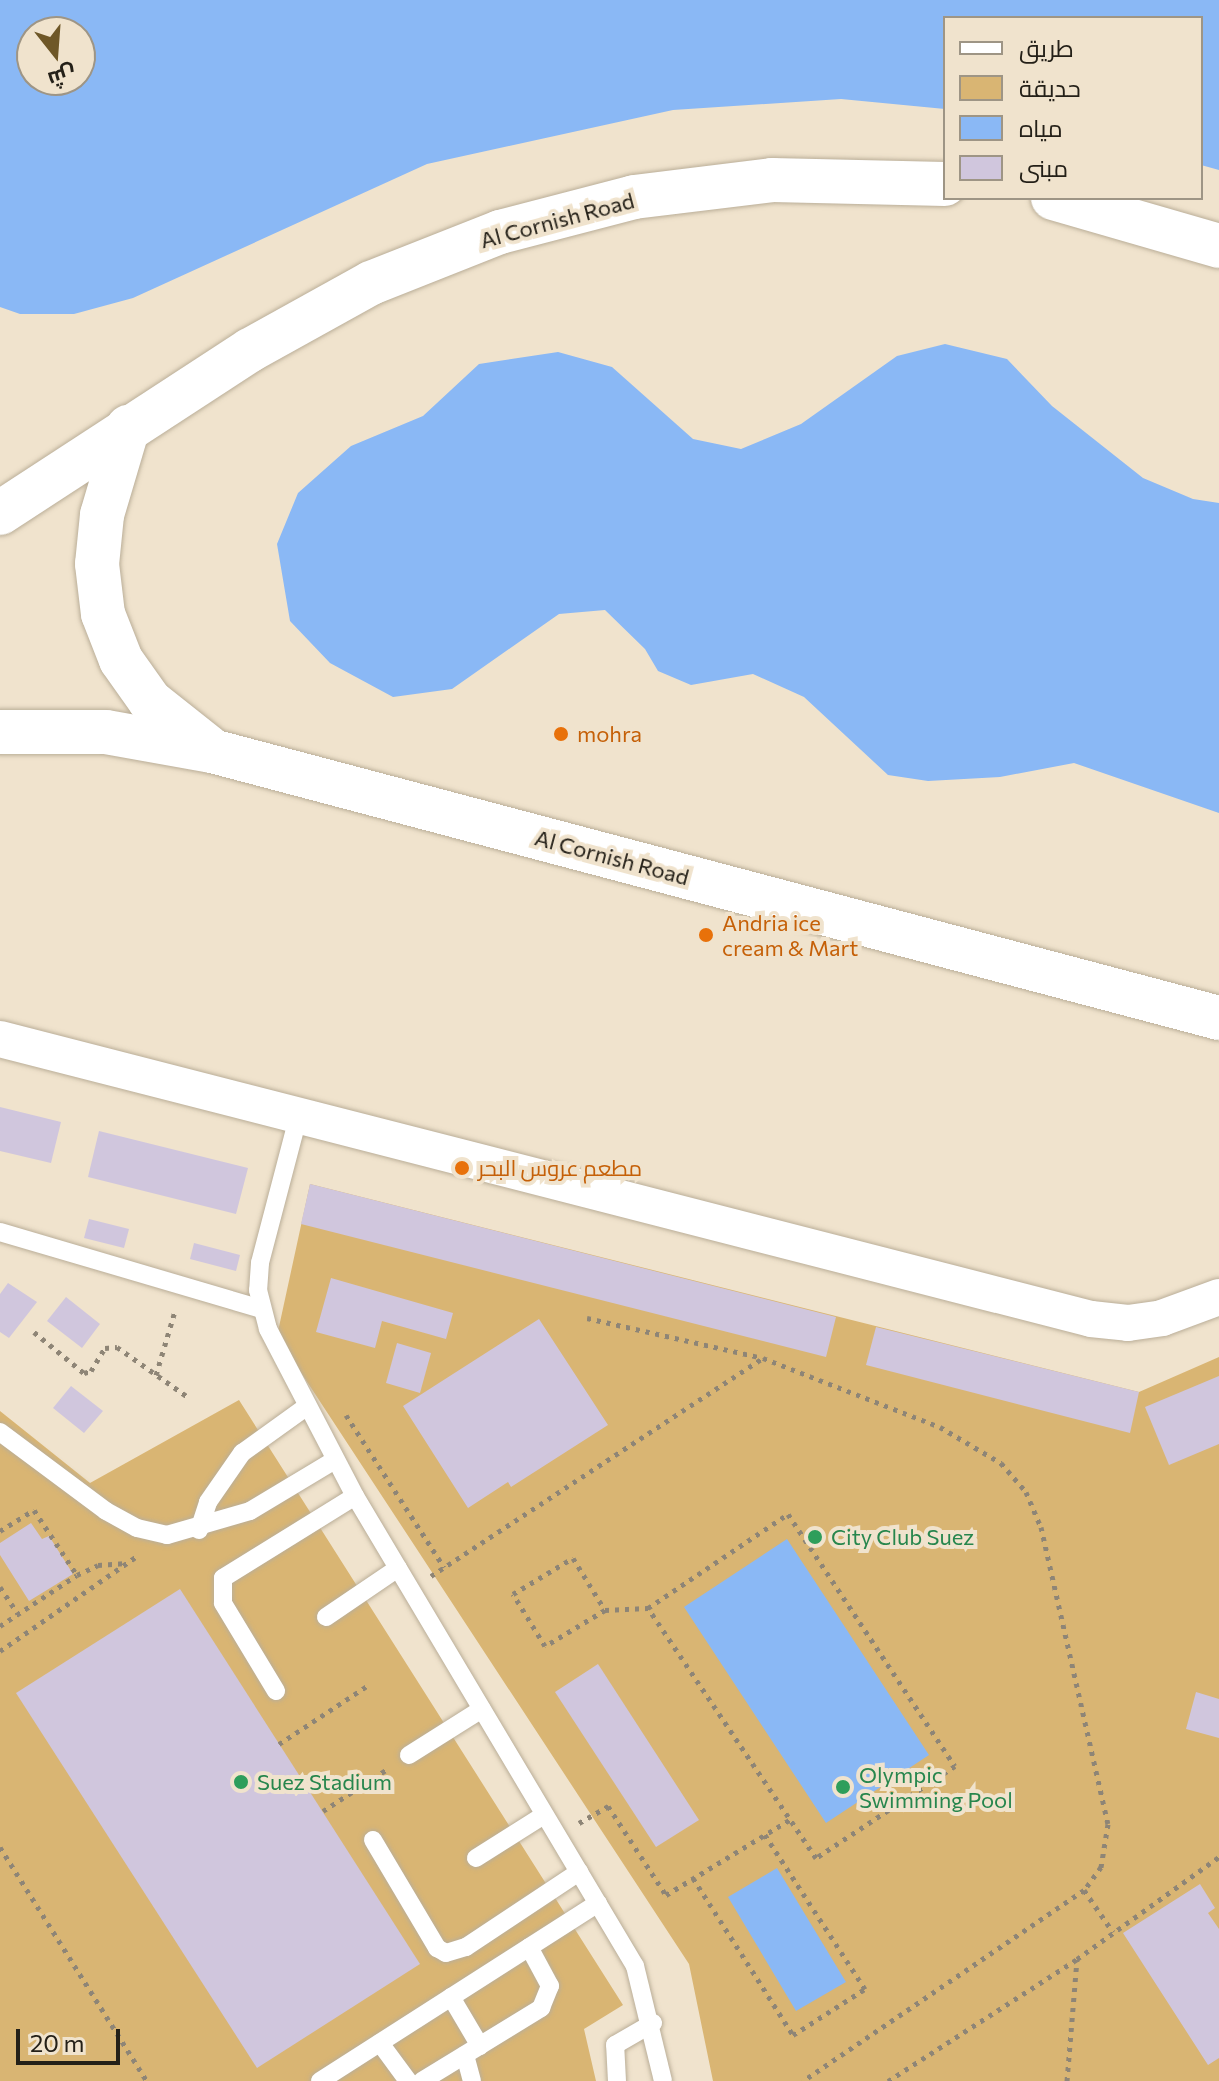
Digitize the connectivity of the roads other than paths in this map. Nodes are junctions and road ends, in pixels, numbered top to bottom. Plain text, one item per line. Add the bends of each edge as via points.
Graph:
1 (943, 184) edge
2 (1060, 200) edge
3 (1219, 246) edge
4 (128, 427) junction
5 (0, 513) edge
6 (0, 732) edge
7 (212, 751) junction
8 (1219, 1018) edge
9 (0, 1039) edge
10 (299, 1114) junction
11 (0, 1232) edge
12 (1219, 1297) edge
13 (262, 1309) junction
14 (306, 1407) junction
15 (0, 1432) edge
16 (335, 1460) junction
17 (355, 1496) junction
18 (199, 1530) junction
19 (398, 1568) junction
20 (326, 1617) dead end
21 (276, 1691) dead end
22 (482, 1709) junction
23 (409, 1755) road end
24 (544, 1815) junction
25 (373, 1840) dead end
26 (476, 1858) dead end
27 (579, 1872) junction
28 (598, 1903) junction
29 (529, 1947) junction
30 (451, 1997) junction
31 (653, 2023) junction
32 (380, 2043) junction
33 (473, 2050) junction
34 (320, 2081) edge
35 (408, 2081) edge
36 (422, 2081) edge
37 (472, 2081) edge
38 (617, 2081) edge
39 (663, 2081) edge

1 - 4 main road, Al Cornish Road via 772,180 634,197 500,232 371,283 250,350
2 - 3 main road
4 - 5 main road, Al Cornish Road
4 - 7 main road via 102,515 97,564 103,614 121,660 150,701
6 - 7 main road, Al Cornish Road via 106,732
7 - 8 main road, Al Cornish Road
9 - 10 street
10 - 12 street via 1091,1319 1128,1323 1162,1318
10 - 13 lane via 260,1263
11 - 13 lane
13 - 14 lane
14 - 16 lane
14 - 18 lane via 242,1453 208,1502
15 - 18 lane via 137,1528 167,1535
16 - 17 lane
16 - 18 lane via 250,1511
17 - 19 lane
17 - 21 lane via 223,1578 223,1603
19 - 20 lane
19 - 22 lane
22 - 23 lane
22 - 24 lane
24 - 26 lane
24 - 27 lane
25 - 27 lane via 437,1948 446,1953 466,1947
27 - 28 lane
28 - 29 lane
28 - 31 lane via 635,1966
29 - 30 lane
29 - 33 lane via 548,1979 547,2001
30 - 32 lane
30 - 33 lane
31 - 38 lane via 615,2045
31 - 39 lane
32 - 34 lane
32 - 35 lane
33 - 36 lane
33 - 37 lane

